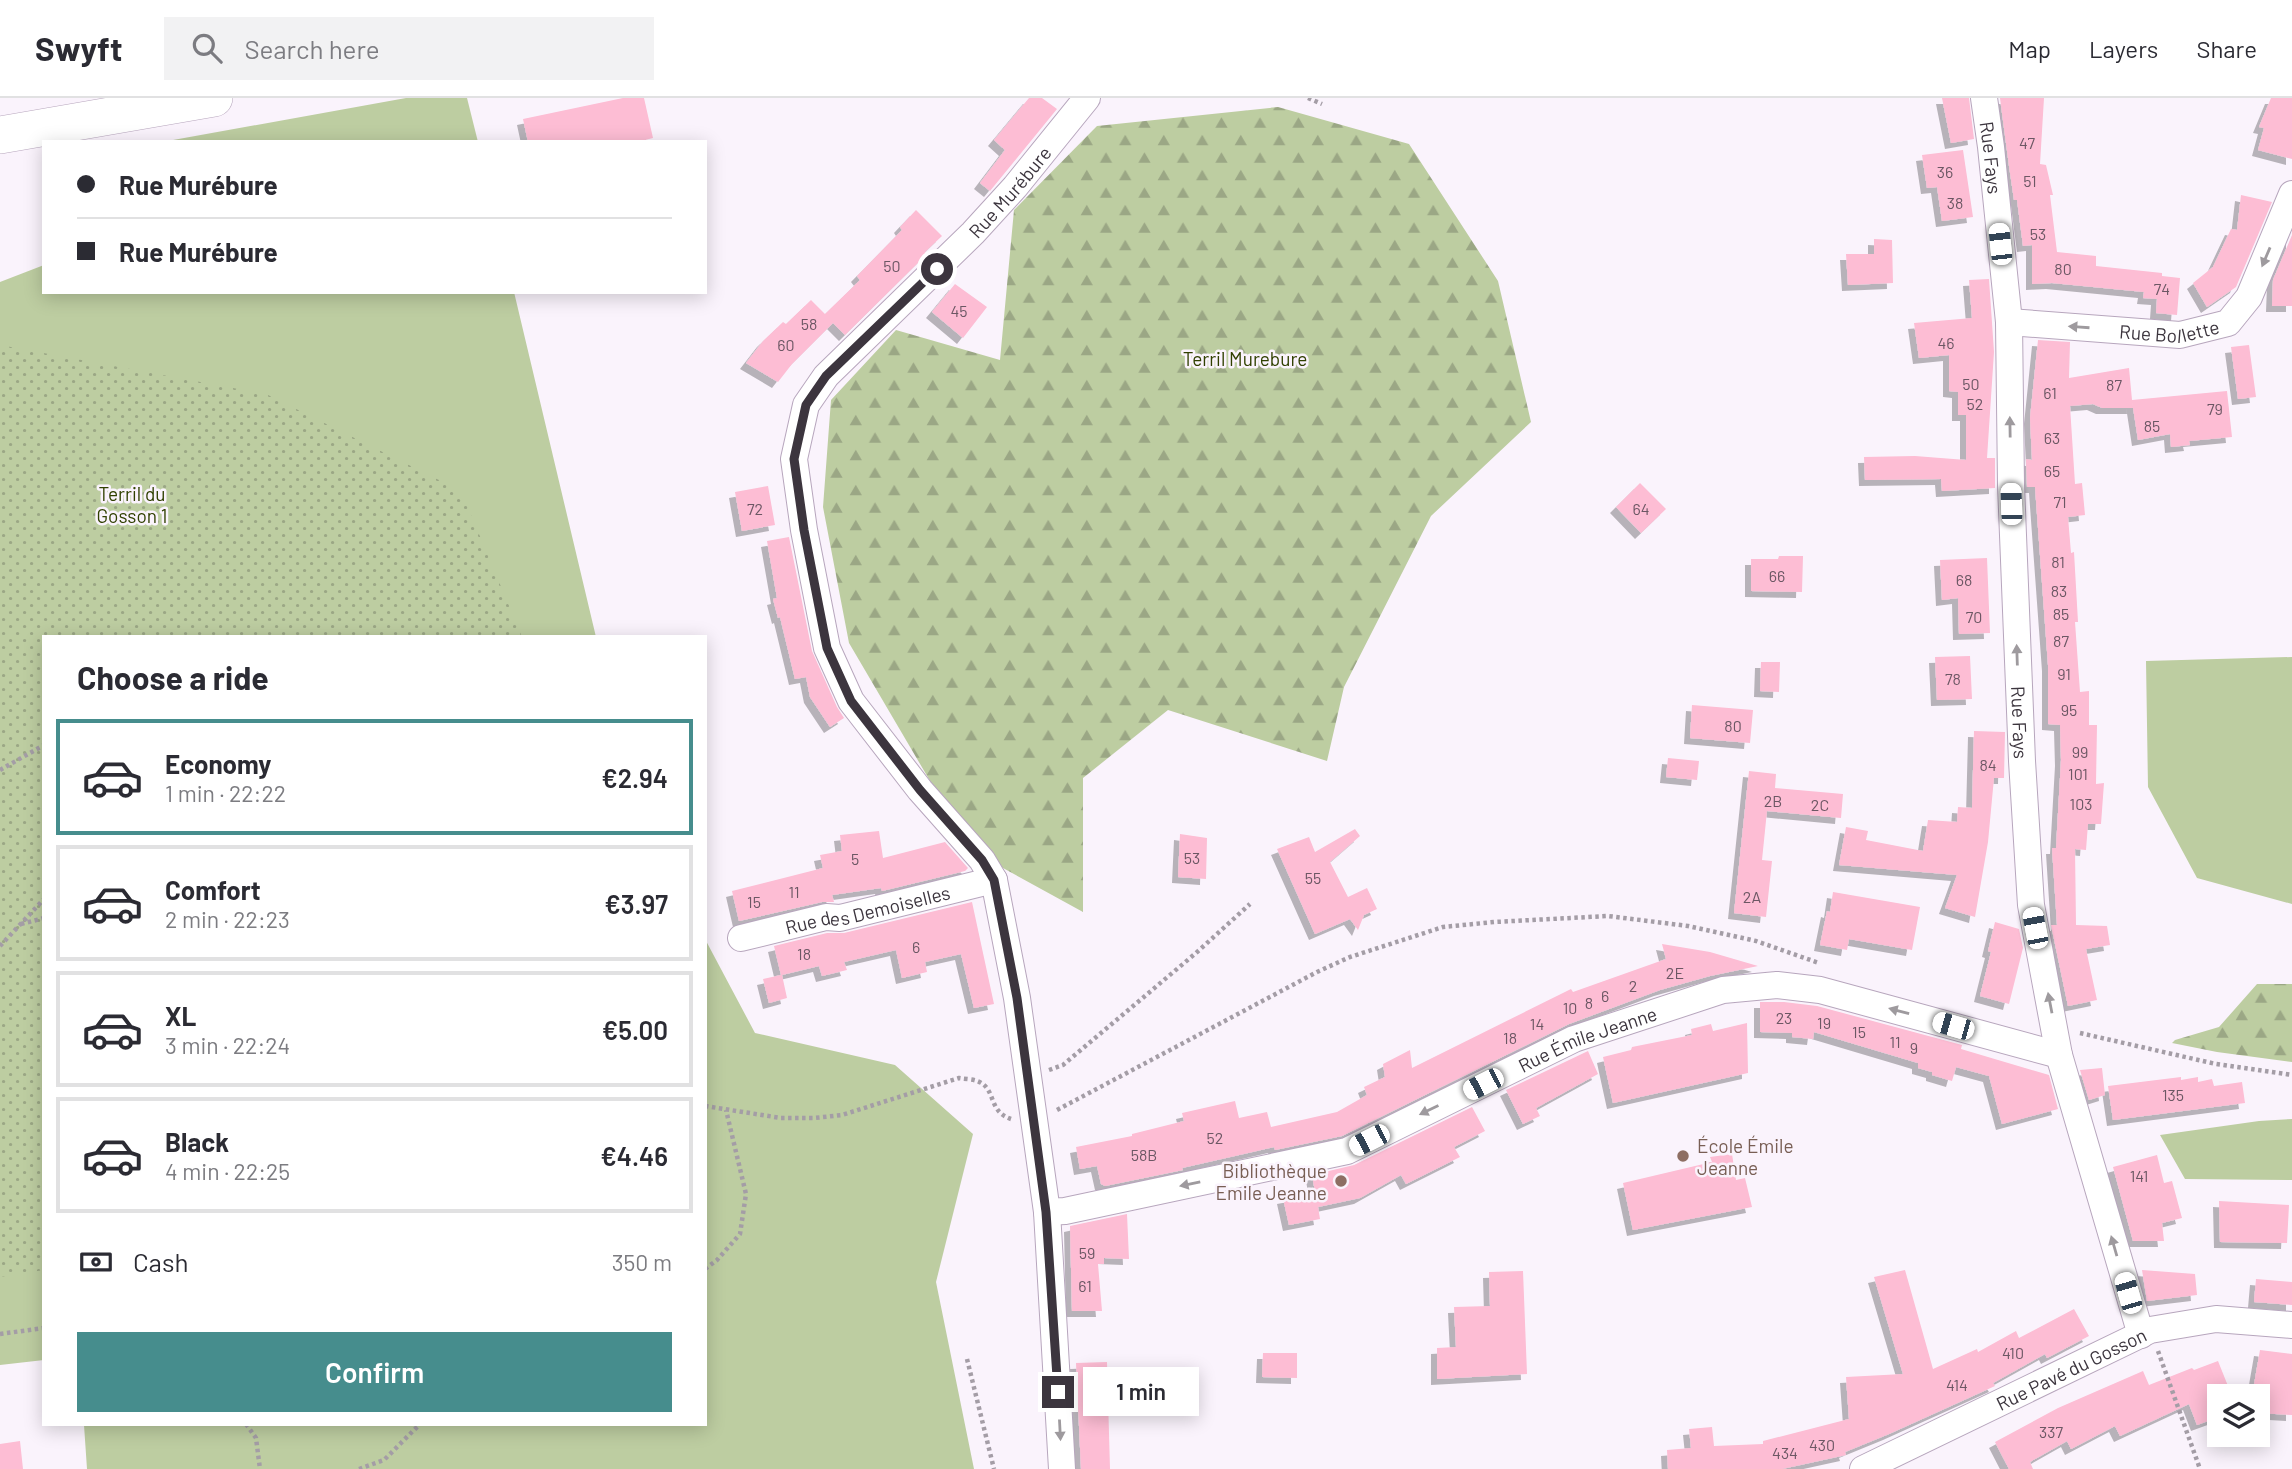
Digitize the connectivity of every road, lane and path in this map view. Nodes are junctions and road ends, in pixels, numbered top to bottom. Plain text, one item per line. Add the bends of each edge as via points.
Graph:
1 (215, 98) edge
2 (1087, 98) edge
3 (1308, 98) edge
4 (1984, 98) edge
5 (1322, 104) dead end
6 (0, 135) edge
7 (2292, 194) edge
8 (2009, 322) junction
9 (42, 746) edge
10 (0, 770) edge
11 (994, 880) junction
12 (42, 901) edge
13 (1250, 904) dead end
14 (42, 918) edge
15 (20, 924) junction
16 (741, 938) dead end
17 (0, 946) edge
18 (1830, 966) dead end
19 (2057, 1043) junction
20 (2292, 1075) edge
21 (1028, 1077) junction
22 (707, 1106) edge
23 (726, 1110) junction
24 (1033, 1119) junction
25 (1046, 1212) junction
26 (707, 1268) edge
27 (2292, 1325) edge
28 (42, 1328) edge
29 (2146, 1333) junction
30 (0, 1334) edge
31 (967, 1360) dead end
32 (247, 1426) edge
33 (418, 1426) edge
34 (260, 1469) edge
35 (359, 1469) edge
36 (994, 1469) edge
37 (1062, 1469) edge
38 (1863, 1469) edge
39 (2200, 1469) edge

1 - 6 street
2 - 11 street, Rue Murébure via 974,233 826,376 806,405 794,459 827,648 851,701
3 - 5 path
4 - 8 street, Rue Fays
7 -> 8 street, Rue Bollette via 2249,297 2228,323 2180,335
19 -> 8 street, Rue Fays via 2029,879 2011,485
9 - 10 path
11 - 16 street, Rue des Demoiselles
11 - 21 street, Rue Murébure
12 - 15 path
13 - 21 path via 1063,1065
14 - 15 path
15 - 17 path
18 - 24 path via 1756,941 1608,916 1443,927 1317,972
19 - 20 path via 2076,1032 2216,1064
19 -> 25 street, Rue Émile Jeanne via 1820,990 1777,985 1723,990 1574,1039 1347,1151
29 -> 19 street, Rue Fays
21 - 24 street, Rue Murébure
22 - 23 path
23 - 24 path via 781,1118 842,1115 959,1078 978,1081 989,1089 1002,1116
23 - 26 path via 746,1194 740,1234
24 - 25 street, Rue Murébure
25 -> 37 street, Rue Murébure
27 - 29 street, Rue Pavé du Gosson via 2216,1319
28 - 30 path
29 - 38 street, Rue Pavé du Gosson
29 - 39 path
31 - 36 path
32 - 34 path via 256,1438
33 - 35 path via 384,1460

